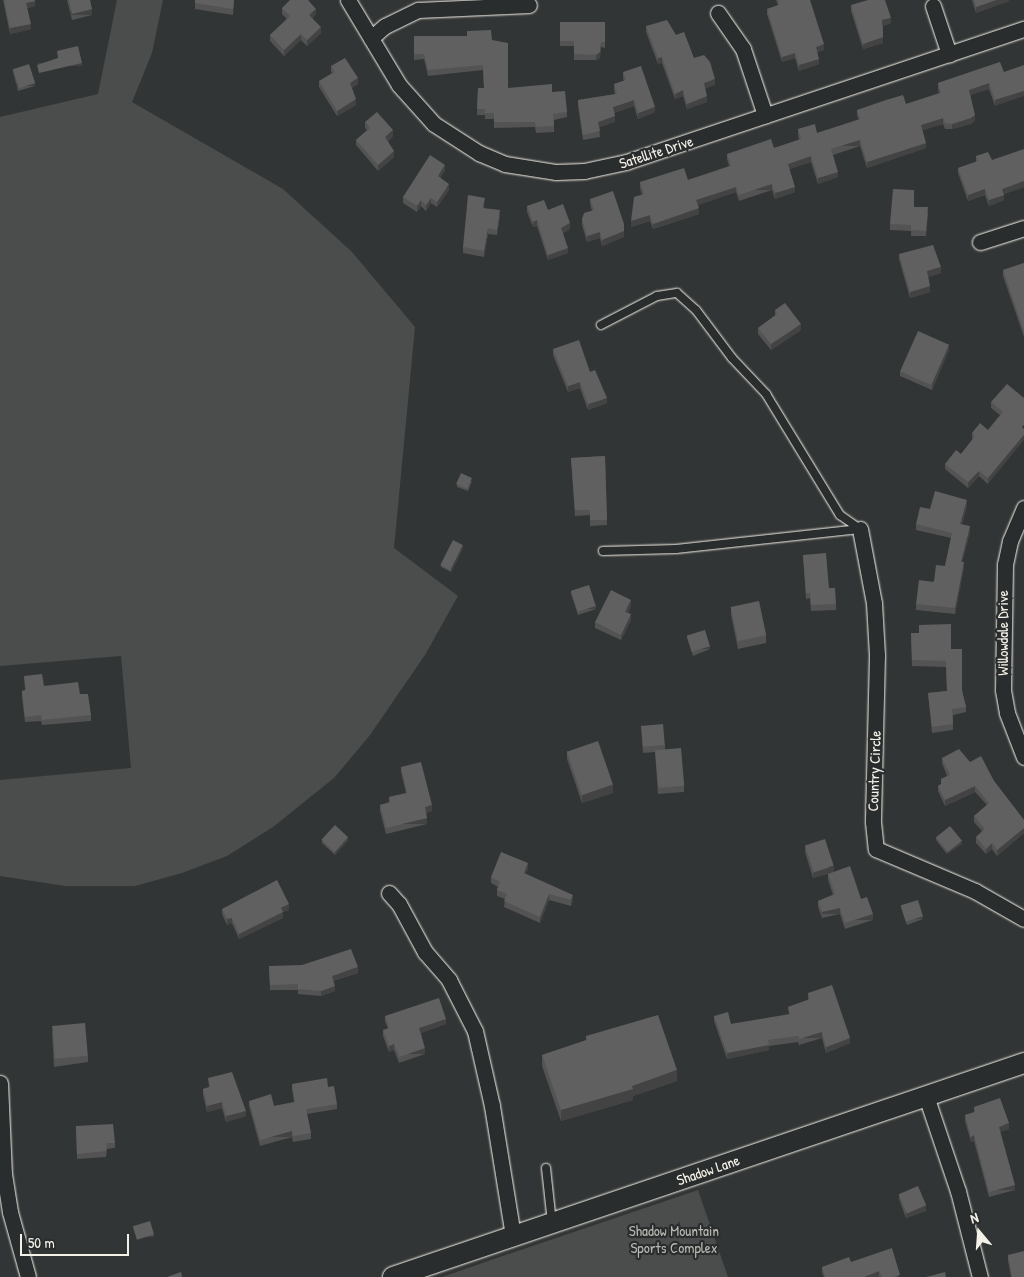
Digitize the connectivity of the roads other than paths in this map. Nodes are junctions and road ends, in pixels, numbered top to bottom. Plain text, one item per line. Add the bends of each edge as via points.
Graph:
1 (348, 0) edge
2 (528, 5) dead end
3 (932, 6) dead end
4 (718, 13) dead end
5 (1024, 29) edge
6 (372, 38) junction
7 (949, 54) junction
8 (765, 115) junction
9 (1024, 228) edge
10 (980, 242) dead end
11 (601, 325) dead end
12 (1024, 508) edge
13 (860, 530) junction
14 (604, 551) dead end
15 (1024, 757) edge
16 (389, 893) dead end
17 (1024, 919) edge
18 (1024, 1063) edge
19 (0, 1083) edge
20 (926, 1096) junction
21 (546, 1168) dead end
22 (552, 1223) junction
23 (513, 1236) junction
24 (28, 1277) edge
25 (393, 1277) edge
26 (980, 1277) edge

1 - 6 street, Satellite Drive
2 - 6 street via 418,10 384,26
3 - 7 street
4 - 8 street via 743,49
5 - 7 street, Satellite Drive
6 - 8 street, Satellite Drive via 399,85 434,124 479,153 531,170 584,171 609,167
7 - 8 street, Satellite Drive
9 - 10 street
11 - 13 lane via 656,296 677,293 696,310 732,358 766,394 840,515
12 - 15 street, Willowdale Drive via 1010,541 1005,564 1003,690 1006,714
13 - 14 lane via 676,549
13 - 17 street, Country Circle via 874,603 873,822 876,849 975,891
16 - 23 street via 400,904 425,952 449,980 475,1031 491,1097
18 - 20 street, Shadow Lane
19 - 24 street via 4,1174 10,1212
20 - 22 street, Shadow Lane
20 - 26 street via 958,1191
21 - 22 lane
22 - 23 street, Shadow Lane
23 - 25 street, Shadow Lane

